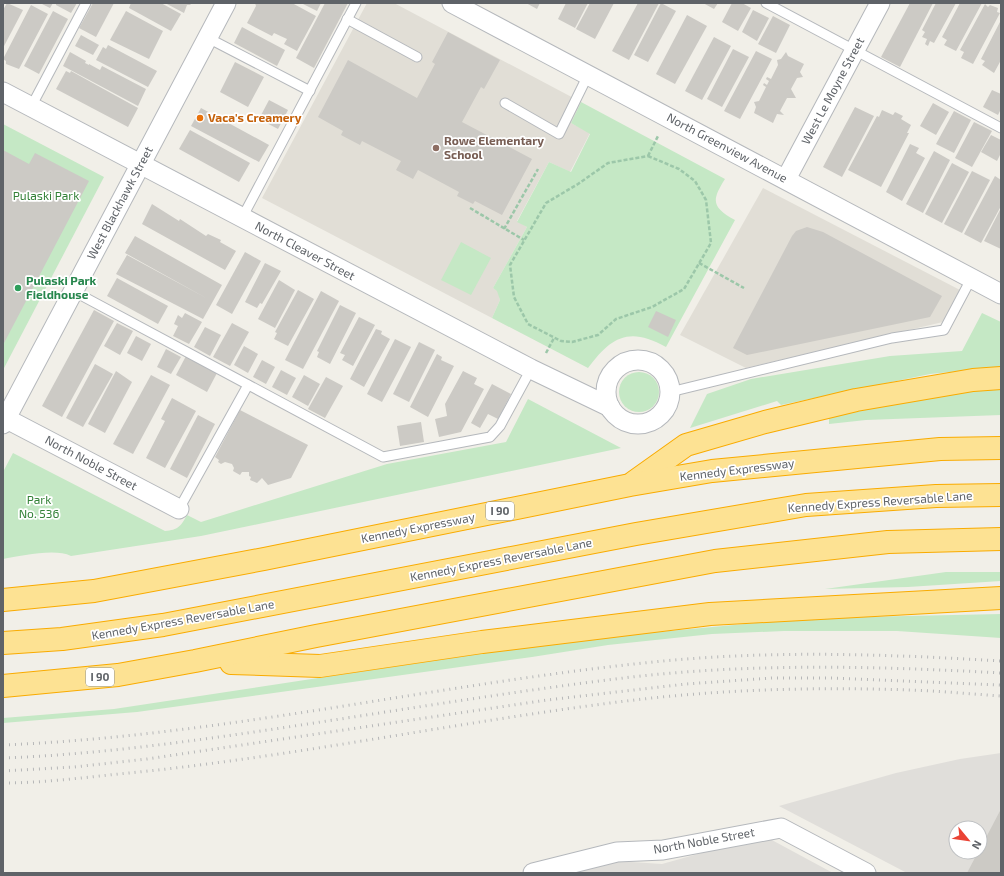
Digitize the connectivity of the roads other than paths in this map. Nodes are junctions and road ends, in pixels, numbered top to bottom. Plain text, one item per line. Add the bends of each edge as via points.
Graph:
1 (86, 3) edge
2 (226, 3) edge
3 (356, 3) edge
4 (452, 3) edge
5 (766, 3) edge
6 (880, 3) edge
7 (347, 19) junction
8 (208, 38) junction
9 (855, 50) junction
10 (417, 57) dead end
11 (588, 75) junction
12 (310, 90) junction
13 (3, 92) edge
14 (505, 103) dead end
15 (31, 107) junction
16 (1001, 128) edge
17 (141, 164) junction
18 (786, 179) junction
19 (242, 218) junction
20 (971, 279) junction
21 (73, 291) junction
22 (1001, 294) edge
23 (531, 370) junction
24 (1001, 378) edge
25 (248, 385) junction
26 (670, 392) junction
27 (610, 407) junction
28 (4, 420) edge
29 (1001, 448) edge
30 (630, 485) junction
31 (1001, 495) edge
32 (178, 509) joint
33 (1001, 539) edge
34 (1001, 598) edge
35 (3, 600) edge
36 (3, 643) edge
37 (195, 661) junction
38 (3, 686) edge
39 (533, 873) edge
40 (866, 873) edge

1 - 15 lane
2 - 8 street, West Blackhawk Street
3 - 7 lane
4 - 11 street, North Greenview Avenue
5 - 9 lane
6 - 9 street, West Le Moyne Street
7 - 10 lane
7 - 12 lane
8 - 12 lane
8 - 17 street, West Blackhawk Street
9 - 16 lane
9 - 18 street, West Le Moyne Street
11 - 14 lane via 559,134
11 - 18 street, North Greenview Avenue
12 - 19 lane
13 - 15 street, North Cleaver Street
15 - 17 street, North Cleaver Street
17 - 19 street, North Cleaver Street
17 - 21 street, West Blackhawk Street
18 - 20 street, North Greenview Avenue
19 - 23 street, North Cleaver Street
20 - 22 street, North Greenview Avenue
20 - 26 lane via 944,330 892,338
21 - 25 lane
21 - 28 street, West Blackhawk Street
23 - 25 lane via 500,426 490,437 383,457
23 - 27 street, North Cleaver Street
24 - 30 highway via 974,380 856,400 765,422 686,445
25 - 32 lane
26 - 27 street, North Cleaver Street via 664,410 650,422 641,424 622,420
26 - 27 street via 663,372 656,366 646,361 626,363 617,368 607,386 606,397
28 - 32 street, North Noble Street
29 - 30 highway, Kennedy Expressway / I 90 via 940,449 846,457 712,471
30 - 35 highway, Kennedy Expressway / I 90 via 94,591
31 - 36 highway, Kennedy Express Reversable Lane via 936,496 806,505 636,534 164,625 62,639
33 - 37 highway, I 90 via 888,542 715,561
34 - 37 highway via 710,614 482,642 320,666
37 - 38 highway, I 90 via 118,674
39 - 40 street, North Noble Street via 617,852 663,850 781,828

